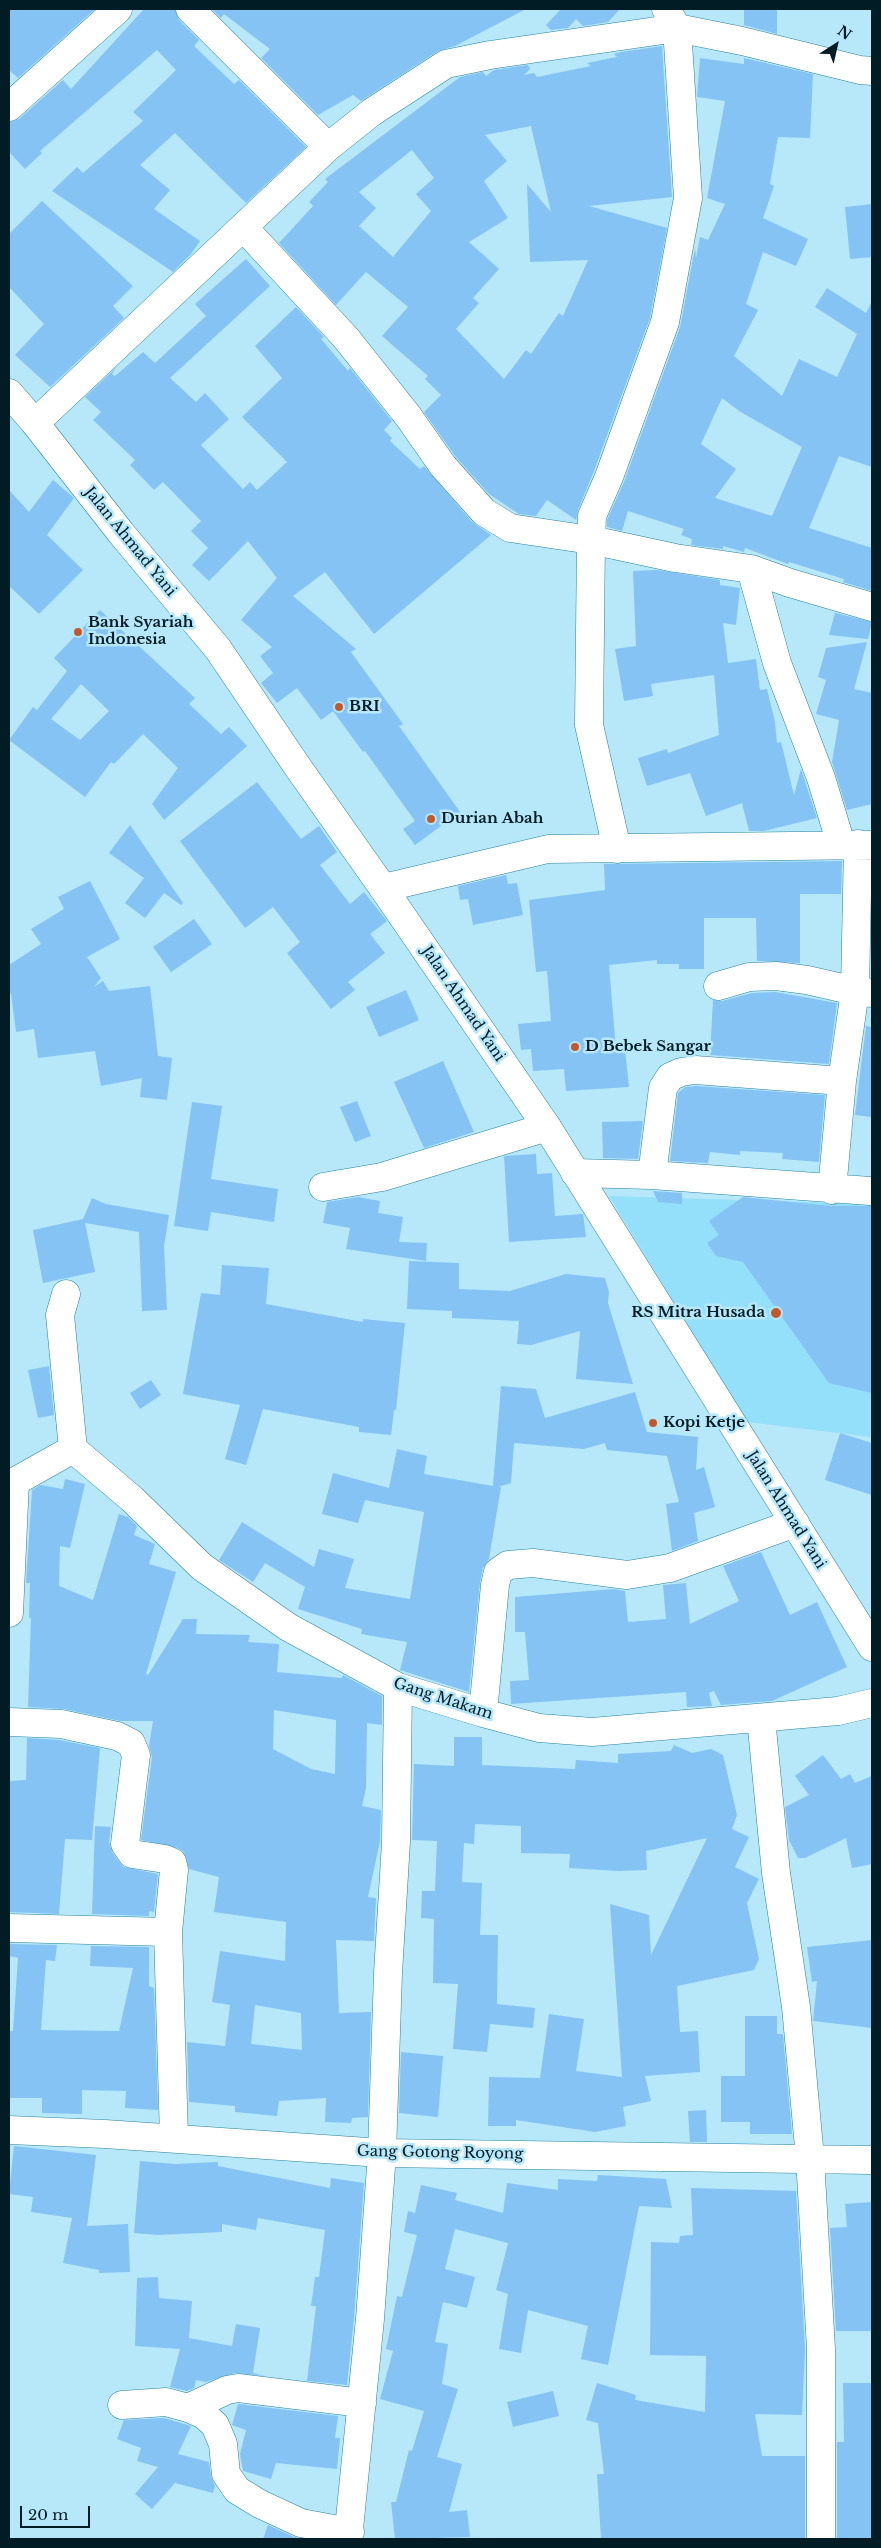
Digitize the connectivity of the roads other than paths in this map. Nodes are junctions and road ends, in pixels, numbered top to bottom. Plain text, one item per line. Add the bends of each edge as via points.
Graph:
1 (118, 9) edge
2 (190, 9) edge
3 (672, 18) edge
4 (872, 71) edge
5 (9, 107) edge
6 (328, 147) junction
7 (244, 228) junction
8 (9, 393) edge
9 (35, 423) junction
10 (590, 540) junction
11 (751, 569) junction
12 (872, 607) edge
13 (857, 844) edge
14 (617, 849) junction
15 (383, 888) junction
16 (718, 986) dead end
17 (863, 992) edge
18 (842, 1081) junction
19 (547, 1127) junction
20 (575, 1173) junction
21 (652, 1174) junction
22 (323, 1187) dead end
23 (832, 1190) junction
24 (870, 1191) dead end
25 (66, 1294) dead end
26 (73, 1448) junction
27 (12, 1483) edge
28 (795, 1523) junction
29 (9, 1613) edge
30 (872, 1647) edge
31 (398, 1687) junction
32 (872, 1703) edge
33 (483, 1714) junction
34 (761, 1718) junction
35 (9, 1722) edge
36 (9, 1928) edge
37 (168, 1932) junction
38 (9, 2130) edge
39 (174, 2138) junction
40 (382, 2153) junction
41 (810, 2158) junction
42 (872, 2160) edge
43 (122, 2404) dead end
44 (362, 2404) junction
45 (188, 2408) junction
46 (349, 2536) edge
47 (821, 2539) edge

1 - 5 main road
2 - 6 main road
3 - 4 main road via 742,41
3 - 6 main road via 446,64 372,112
3 - 10 main road via 688,198 665,322 592,516
6 - 7 main road
7 - 9 main road
7 - 10 main road via 346,338 443,466 484,512 510,528
8 - 9 main road, Jalan Ahmad Yani
9 - 15 main road, Jalan Ahmad Yani via 120,533 218,649
10 - 11 main road via 675,558
10 - 14 main road via 589,725
11 - 12 main road
11 - 13 main road via 777,663 821,778
13 - 14 main road
13 - 17 main road
14 - 15 main road via 548,849
15 - 19 main road, Jalan Ahmad Yani
16 - 17 main road via 749,977 776,976
17 - 18 main road
18 - 21 main road via 696,1070 670,1077 663,1088
18 - 23 main road
19 - 20 main road, Jalan Ahmad Yani
19 - 22 main road via 382,1178
20 - 21 main road
20 - 28 main road, Jalan Ahmad Yani
21 - 23 main road
23 - 24 main road
25 - 26 main road via 60,1315
26 - 27 main road
26 - 31 main road, Gang Makam via 132,1499 202,1567 288,1627
27 - 29 main road
28 - 30 main road, Jalan Ahmad Yani
28 - 33 main road via 670,1568 627,1575 534,1563 508,1565 498,1572 495,1585
31 - 33 main road, Gang Makam
31 - 40 main road via 396,1842
32 - 34 main road, Gang Makam via 838,1711
33 - 34 main road, Gang Makam via 539,1728 592,1732
34 - 41 main road via 776,1873 796,2007
35 - 37 main road via 61,1724 117,1736 131,1743 136,1755 125,1844 132,1854 172,1862
36 - 37 main road
37 - 39 main road
38 - 39 main road, Gang Gotong Royong
39 - 40 main road, Gang Gotong Royong
40 - 41 main road, Gang Gotong Royong
40 - 44 main road
41 - 42 main road, Gang Gotong Royong
41 - 47 main road via 820,2349
43 - 45 main road via 166,2402
44 - 45 main road via 238,2388
44 - 46 main road
45 - 46 main road via 204,2415 215,2425 222,2444 226,2474 236,2490 301,2523

